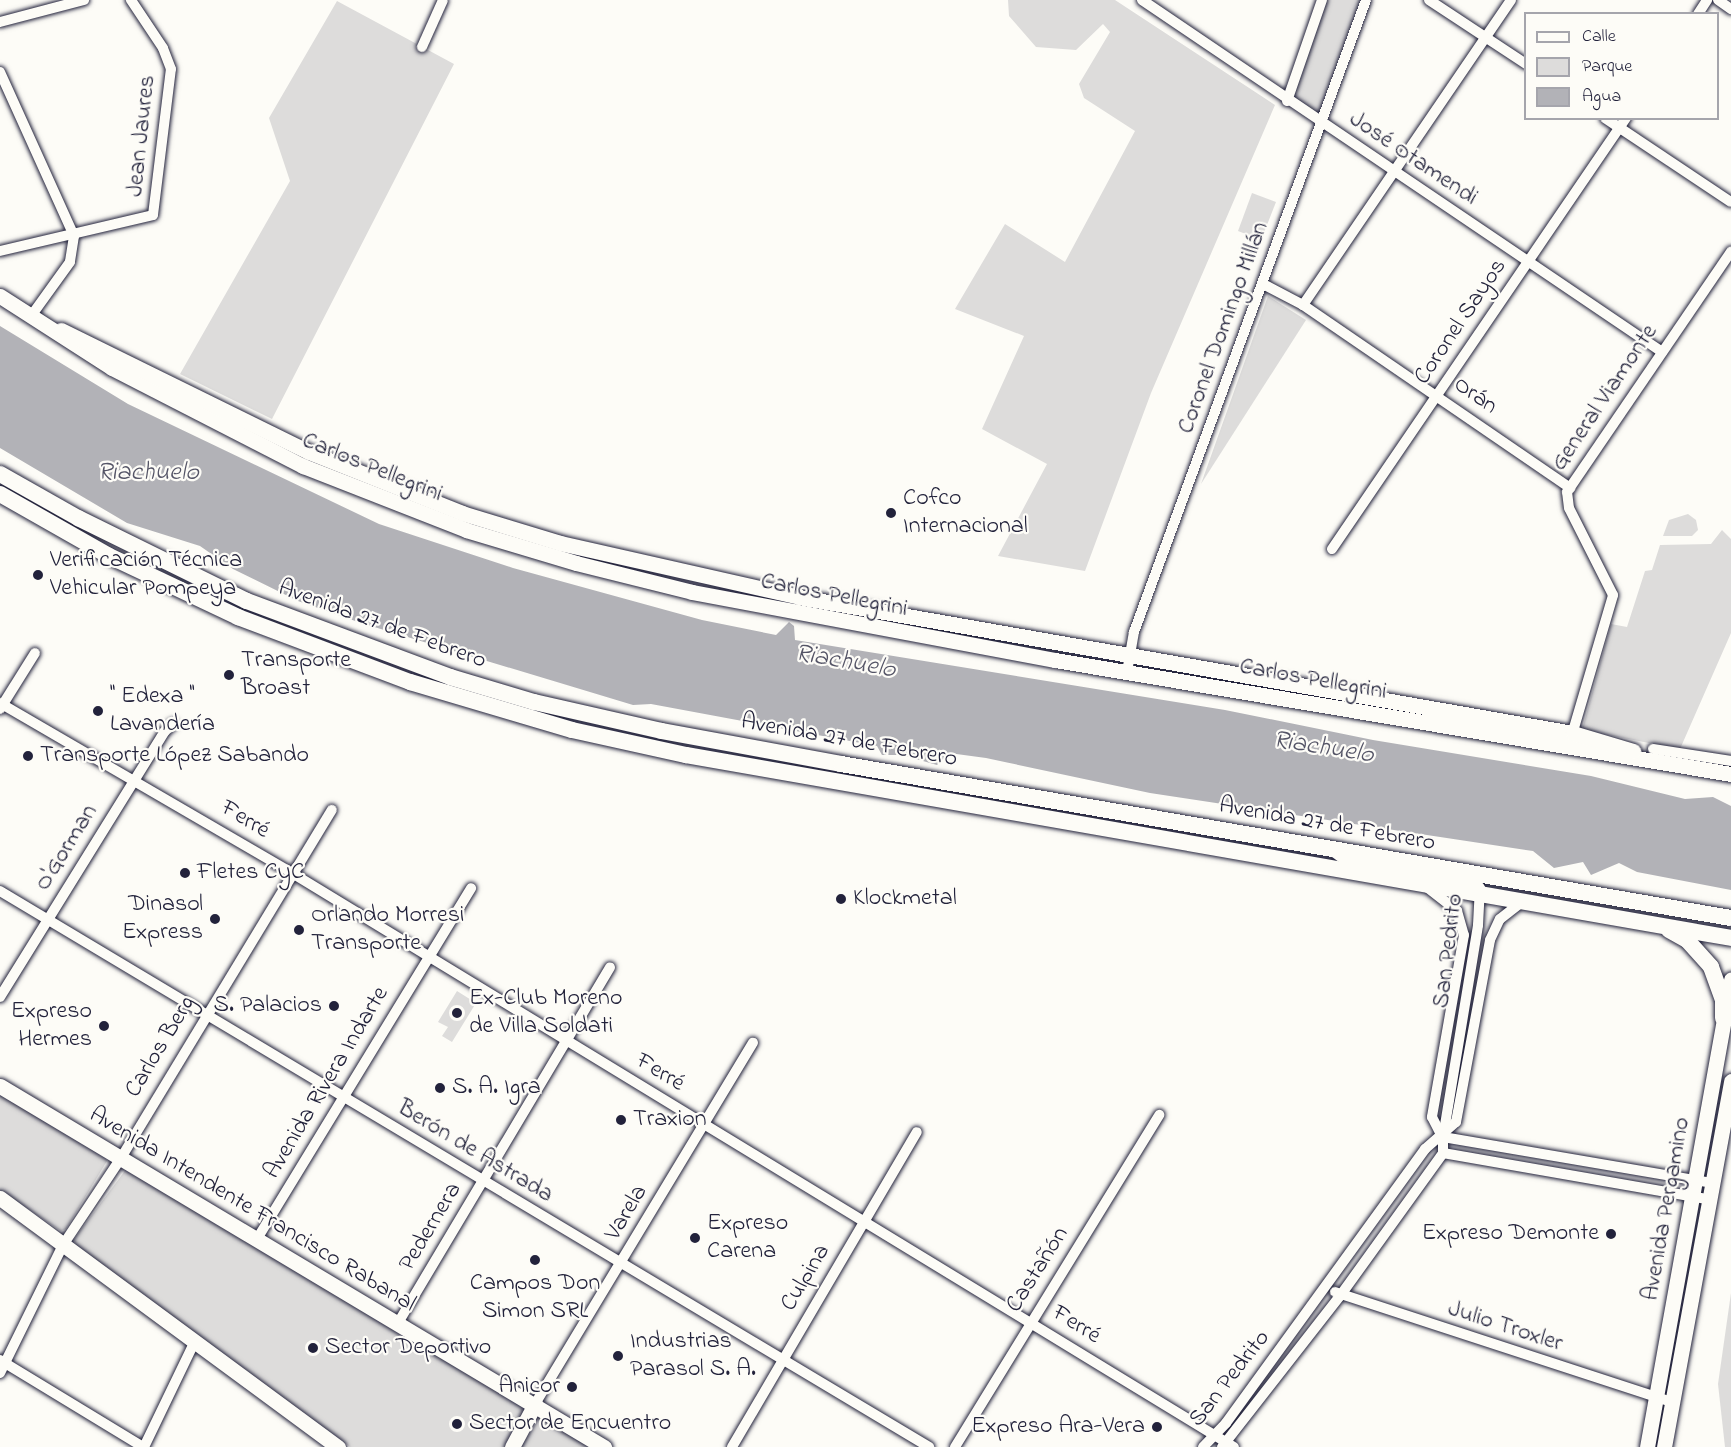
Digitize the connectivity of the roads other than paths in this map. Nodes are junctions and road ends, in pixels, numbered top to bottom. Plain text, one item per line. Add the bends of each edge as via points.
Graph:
1 (84, 0) edge
2 (131, 0) edge
3 (443, 0) edge
4 (1142, 0) edge
5 (1322, 0) edge
6 (1366, 0) edge
7 (1429, 0) edge
8 (1511, 0) edge
9 (1718, 0) edge
10 (1731, 9) edge
11 (0, 22) edge
12 (1486, 38) junction
13 (422, 47) dead end
14 (1524, 63) edge
15 (0, 72) edge
16 (1287, 101) junction
17 (1322, 123) junction
18 (1623, 123) edge
19 (1394, 171) junction
20 (1731, 202) edge
21 (74, 237) junction
22 (0, 251) edge
23 (1731, 252) edge
24 (1528, 260) junction
25 (1263, 284) junction
26 (0, 296) edge
27 (1303, 305) junction
28 (31, 316) junction
29 (46, 325) junction
30 (1662, 352) junction
31 (1437, 396) junction
32 (0, 474) edge
33 (1570, 488) junction
34 (0, 494) edge
35 (1332, 549) dead end
36 (247, 601) junction
37 (238, 617) junction
38 (35, 653) dead end
39 (1131, 655) junction
40 (415, 664) junction
41 (1127, 672) junction
42 (410, 682) junction
43 (1, 705) edge
44 (173, 724) dead end
45 (1571, 740) junction
46 (1657, 755) junction
47 (1731, 761) edge
48 (841, 764) junction
49 (1731, 774) edge
50 (135, 778) junction
51 (838, 781) junction
52 (332, 810) dead end
53 (1330, 850) junction
54 (292, 873) junction
55 (1423, 884) junction
56 (471, 888) dead end
57 (0, 891) edge
58 (1482, 893) junction
59 (1526, 900) junction
60 (48, 918) junction
61 (1731, 918) edge
62 (1655, 922) junction
63 (1731, 938) edge
64 (428, 956) junction
65 (610, 967) dead end
66 (1731, 979) edge
67 (0, 997) edge
68 (206, 1013) junction
69 (1724, 1018) junction
70 (567, 1041) junction
71 (753, 1043) dead end
72 (1731, 1081) edge
73 (0, 1086) edge
74 (344, 1098) junction
75 (1159, 1115) dead end
76 (705, 1124) junction
77 (917, 1132) dead end
78 (1443, 1137) junction
79 (1443, 1153) junction
80 (121, 1158) junction
81 (1694, 1180) junction
82 (483, 1181) junction
83 (1713, 1183) junction
84 (1692, 1196) junction
85 (3, 1200) edge
86 (1711, 1200) junction
87 (864, 1222) junction
88 (257, 1239) junction
89 (66, 1242) junction
90 (620, 1264) junction
91 (1327, 1286) junction
92 (1340, 1296) junction
93 (1031, 1321) junction
94 (398, 1323) junction
95 (194, 1343) junction
96 (782, 1359) junction
97 (1, 1365) edge
98 (1656, 1397) junction
99 (1672, 1402) junction
100 (535, 1404) junction
101 (1214, 1436) junction
102 (329, 1444) edge
103 (1227, 1446) edge
104 (143, 1447) edge
105 (512, 1447) edge
106 (604, 1447) edge
107 (732, 1447) edge
108 (929, 1447) edge
109 (955, 1447) edge
110 (1203, 1447) edge
111 (1647, 1447) edge
112 (1664, 1447) edge

1 - 11 street
2 - 21 street, Jean Jaures via 163,48 171,69 153,214
3 - 13 street
4 - 16 street, José Otamendi
5 - 16 street
6 - 17 street, Coronel Domingo Millán
7 - 12 street
8 - 12 street
9 - 10 street
12 - 14 street
12 - 19 street
15 - 21 street
16 - 17 street, José Otamendi
17 - 19 street, José Otamendi
17 - 25 street, Coronel Domingo Millán
18 - 20 street
18 - 24 street, Coronel Sayos
19 - 24 street, José Otamendi
19 - 27 street
21 - 22 street
21 - 28 street via 70,262
23 - 30 street, General Viamonte
24 - 30 street, José Otamendi
24 - 31 street, Coronel Sayos
25 - 27 street, Orán
25 - 39 street, Coronel Domingo Millán via 1134,632
26 - 28 main road, Carlos Pellegrini
27 - 31 street, Orán
28 - 29 main road, Carlos Pellegrini
29 - 39 main road, Carlos Pellegrini via 79,336 309,452 498,524 692,576
29 - 41 main road, Carlos Pellegrini via 112,368 234,433 368,493 483,536 671,588
30 - 33 street, General Viamonte
31 - 33 street, Orán
31 - 35 street, Coronel Sayos
32 - 36 main road, Avenida 27 de Febrero via 108,534
33 - 45 street, General Viamonte via 1566,497 1569,508 1613,595
34 - 37 main road, Avenida 27 de Febrero via 109,556
36 - 37 main road
36 - 40 main road, Avenida 27 de Febrero
37 - 42 main road, Avenida 27 de Febrero
38 - 43 street
39 - 41 street, Coronel Domingo Millán
39 - 45 main road, Carlos Pellegrini
40 - 42 main road
40 - 48 main road, Avenida 27 de Febrero via 420,659 441,666 450,677 534,702 662,732
41 - 45 main road, Carlos Pellegrini
42 - 51 main road, Avenida 27 de Febrero via 572,730
43 - 50 street, Ferré
44 - 50 street, O'Gorman
45 - 46 main road, Carlos Pellegrini
46 - 47 street, Carlos Pellegrini
46 - 49 main road, Carlos Pellegrini
48 - 51 main road
48 - 53 main road, Avenida 27 de Febrero via 847,756 881,762 891,773
50 - 54 street, Ferré
50 - 60 street, O'Gorman
51 - 55 main road, Avenida 27 de Febrero
52 - 54 street, Carlos Berg
53 - 58 street, San Pedrito via 1346,861 1477,884
53 - 61 main road, Avenida 27 de Febrero
54 - 64 street, Ferré
54 - 68 street, Carlos Berg
55 - 58 main road, Avenida 27 de Febrero
55 - 78 street, San Pedrito via 1457,911 1464,935 1432,1117
56 - 64 street, Avenida Rivera Indarte
57 - 60 street, Berón de Astrada
58 - 59 main road, Avenida 27 de Febrero
58 - 78 street, San Pedrito
59 - 62 main road, Avenida 27 de Febrero
59 - 78 street, San Pedrito via 1509,910 1494,930 1456,1122
60 - 67 street, O'Gorman
60 - 68 street, Berón de Astrada
62 - 63 main road, Avenida 27 de Febrero
62 - 69 main road via 1687,940 1711,967 1723,1000
64 - 70 street, Ferré
64 - 74 street, Avenida Rivera Indarte
65 - 70 street, Pedernera
66 - 69 main road, Avenida Pergamino
68 - 74 street, Berón de Astrada
68 - 80 street, Carlos Berg
69 - 81 main road, Avenida Pergamino
70 - 76 street, Ferré
70 - 82 street, Pedernera
71 - 76 street, Varela
72 - 83 main road, Avenida Pergamino
73 - 80 main road, Avenida Intendente Francisco Rabanal
74 - 82 street, Berón de Astrada
74 - 88 street, Avenida Rivera Indarte
75 - 93 street, Castañón
76 - 87 street, Ferré
76 - 90 street, Varela
77 - 87 street, Culpina
78 - 79 street, San Pedrito
78 - 81 street
78 - 91 street, San Pedrito via 1425,1149
79 - 84 street
79 - 92 street, San Pedrito
80 - 88 main road, Avenida Intendente Francisco Rabanal
80 - 89 street, Carlos Berg
81 - 83 street
81 - 84 main road, Avenida Pergamino
82 - 90 street, Berón de Astrada
82 - 94 street, Pedernera
83 - 86 main road, Avenida Pergamino
84 - 86 street
84 - 98 main road, Avenida Pergamino
85 - 89 main road
86 - 99 main road, Avenida Pergamino
87 - 93 street, Ferré
87 - 96 street, Culpina
88 - 94 main road, Avenida Intendente Francisco Rabanal
89 - 95 main road
89 - 97 street, Carlos Berg
90 - 96 street, Berón de Astrada
90 - 100 street, Varela
91 - 92 street, Julio Troxler
91 - 101 street, San Pedrito
92 - 98 street, Julio Troxler
92 - 103 street, San Pedrito
93 - 101 street, Ferré
93 - 109 street, Castañón
94 - 100 main road, Avenida Intendente Francisco Rabanal
95 - 102 main road
95 - 104 street
96 - 107 street, Culpina
96 - 108 street, Berón de Astrada
97 - 104 street
98 - 99 street, Julio Troxler
98 - 111 main road, Avenida Pergamino
99 - 112 main road, Avenida Pergamino
100 - 105 main road
100 - 106 main road, Avenida Intendente Francisco Rabanal
101 - 103 street, Ferré
101 - 110 street, San Pedrito

